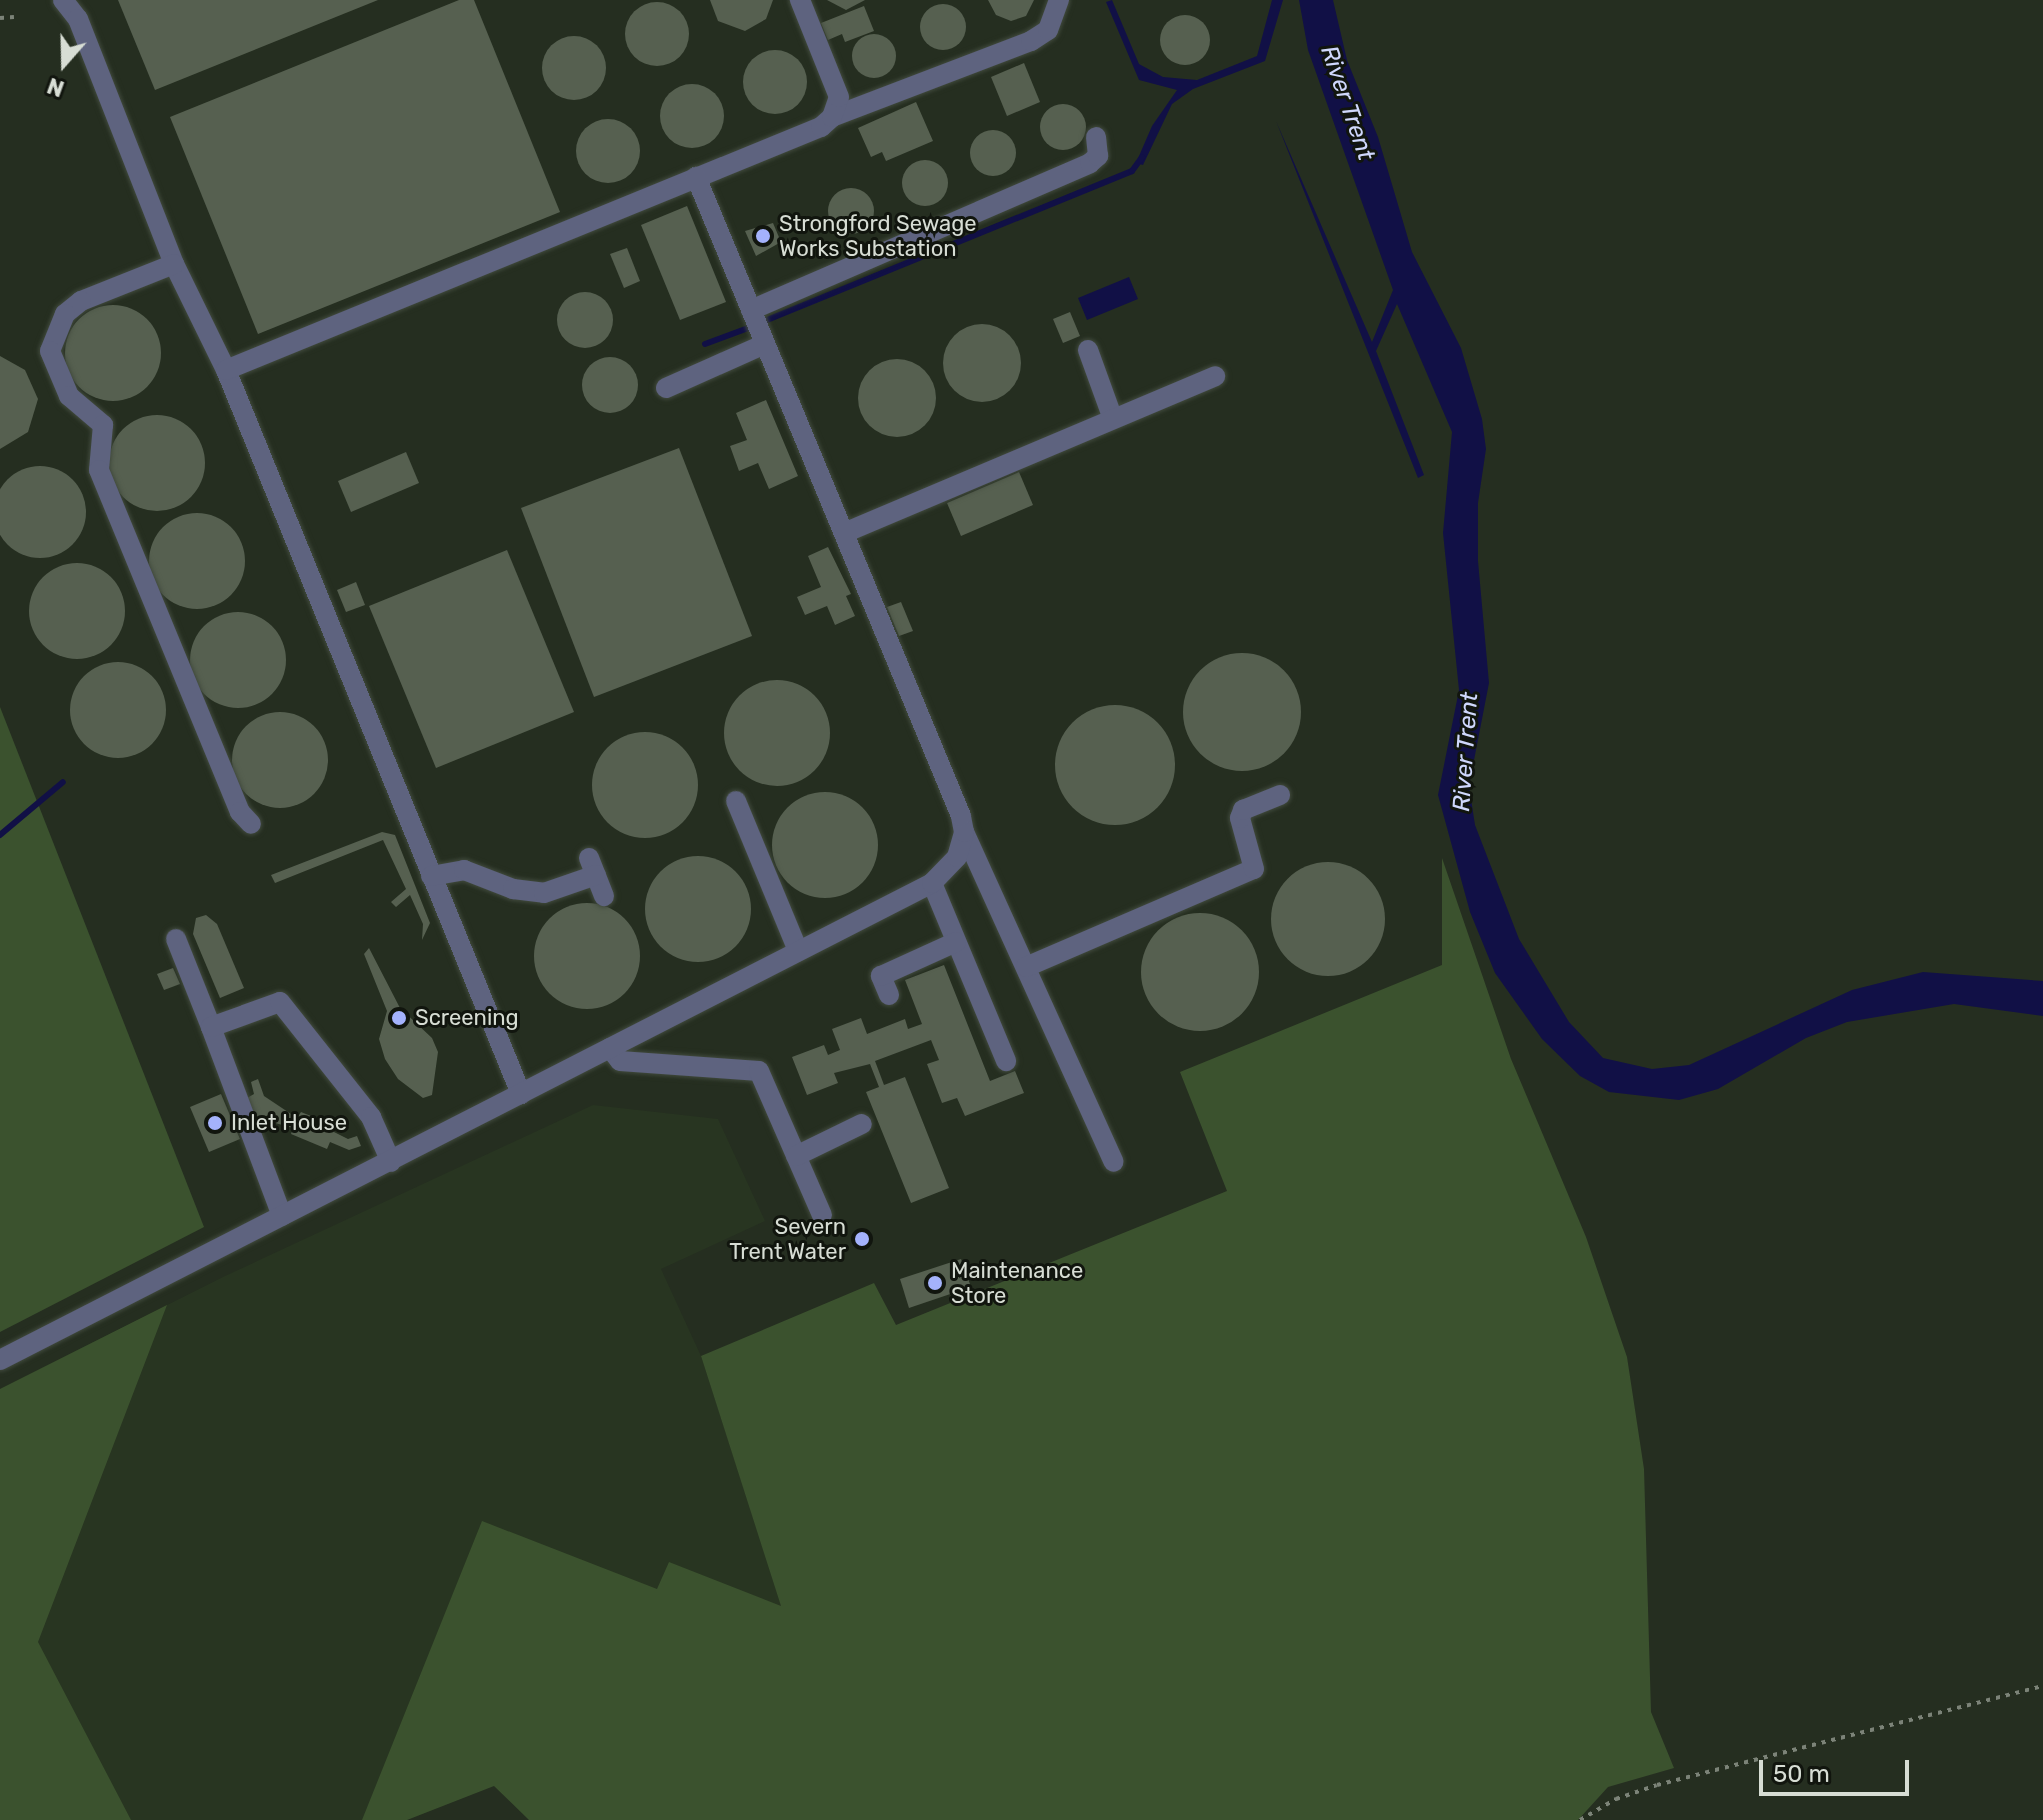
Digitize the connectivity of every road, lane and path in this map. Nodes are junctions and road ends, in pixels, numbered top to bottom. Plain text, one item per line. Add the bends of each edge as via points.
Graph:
1 (63, 0) edge
2 (800, 0) edge
3 (1059, 0) edge
4 (14, 17) dead end
5 (0, 18) edge
6 (832, 117) junction
7 (1096, 137) dead end
8 (696, 177) junction
9 (174, 264) junction
10 (751, 310) junction
11 (765, 344) junction
12 (1088, 350) dead end
13 (226, 370) junction
14 (1215, 376) dead end
15 (666, 388) dead end
16 (1113, 419) junction
17 (844, 533) junction
18 (1280, 795) dead end
19 (736, 801) dead end
20 (251, 824) dead end
21 (964, 832) junction
22 (431, 876) junction
23 (932, 883) junction
24 (604, 896) dead end
25 (176, 939) dead end
26 (956, 942) junction
27 (798, 951) junction
28 (1026, 967) junction
29 (889, 995) dead end
30 (211, 1027) junction
31 (610, 1048) junction
32 (1006, 1061) dead end
33 (521, 1094) junction
34 (862, 1124) dead end
35 (796, 1156) junction
36 (391, 1162) junction
37 (1114, 1162) dead end
38 (822, 1215) dead end
39 (282, 1216) junction
40 (0, 1360) edge
41 (2043, 1686) edge
42 (1580, 1820) edge

1 - 9 lane via 78,19
2 - 6 lane via 839,97
3 - 6 lane via 1048,30 1031,41
4 - 5 path
6 - 8 lane via 821,127
7 - 10 lane via 1098,156 1090,163
8 - 10 lane
8 - 13 lane
9 - 13 lane
9 - 20 lane via 81,301 65,314 50,351 69,396 103,425 99,470 240,812
10 - 11 lane
11 - 15 lane
11 - 17 lane
12 - 16 lane
13 - 22 lane
14 - 16 lane
16 - 17 lane
17 - 21 lane
18 - 28 lane via 1243,810 1240,818 1254,869
19 - 27 lane
21 - 23 lane via 957,857
21 - 28 lane
22 - 24 lane via 464,870 513,889 544,893 592,866
22 - 33 lane
23 - 26 lane
23 - 27 lane
25 - 30 lane
26 - 29 lane via 881,976
26 - 32 lane
27 - 31 lane
28 - 37 lane
30 - 36 lane via 280,1002 371,1117
30 - 39 lane
31 - 33 lane
31 - 35 lane via 620,1061 759,1071
33 - 36 lane
34 - 35 lane
35 - 38 lane
36 - 39 lane
39 - 40 lane
41 - 42 path via 1657,1785 1616,1799

